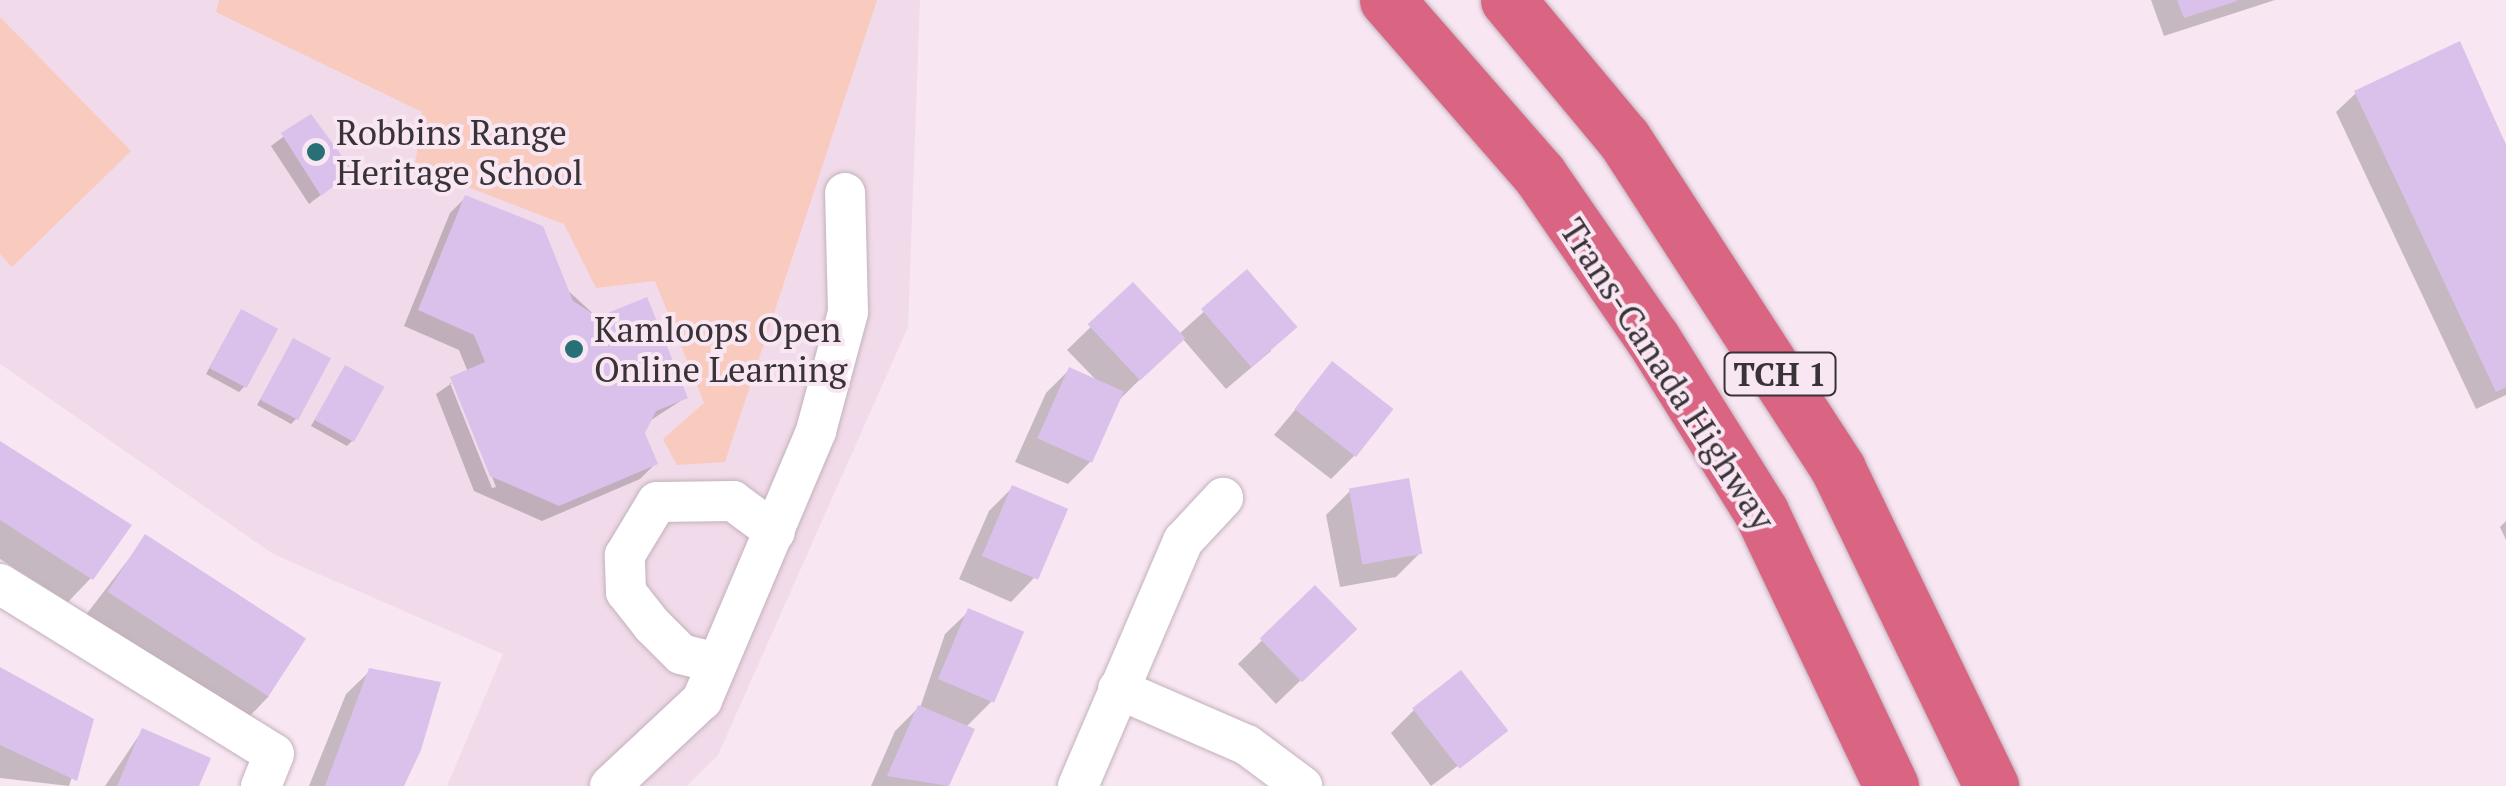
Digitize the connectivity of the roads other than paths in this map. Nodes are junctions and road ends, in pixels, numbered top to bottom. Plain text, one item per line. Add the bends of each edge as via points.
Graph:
1 (1387, 0) edge
2 (1508, 0) edge
3 (845, 192) dead end
4 (1223, 498) dead end
5 (774, 532) junction
6 (0, 584) edge
7 (718, 663) junction
8 (1118, 689) junction
9 (261, 786) edge
10 (610, 786) edge
11 (1078, 786) edge
12 (1302, 786) edge
13 (1891, 786) edge
14 (1990, 786) edge

1 - 13 highway, Trans-Canada Highway / TCH 1 via 1539,174 1652,340 1760,512
2 - 14 highway, TCH 1 via 1624,139 1838,469
3 - 5 street via 848,312 816,431
4 - 8 street via 1183,540
5 - 7 street
5 - 7 street via 733,501 658,502 625,554 626,592 652,626 681,654
6 - 9 street via 274,754
7 - 10 street via 702,700
8 - 11 street
8 - 12 street via 1247,744

